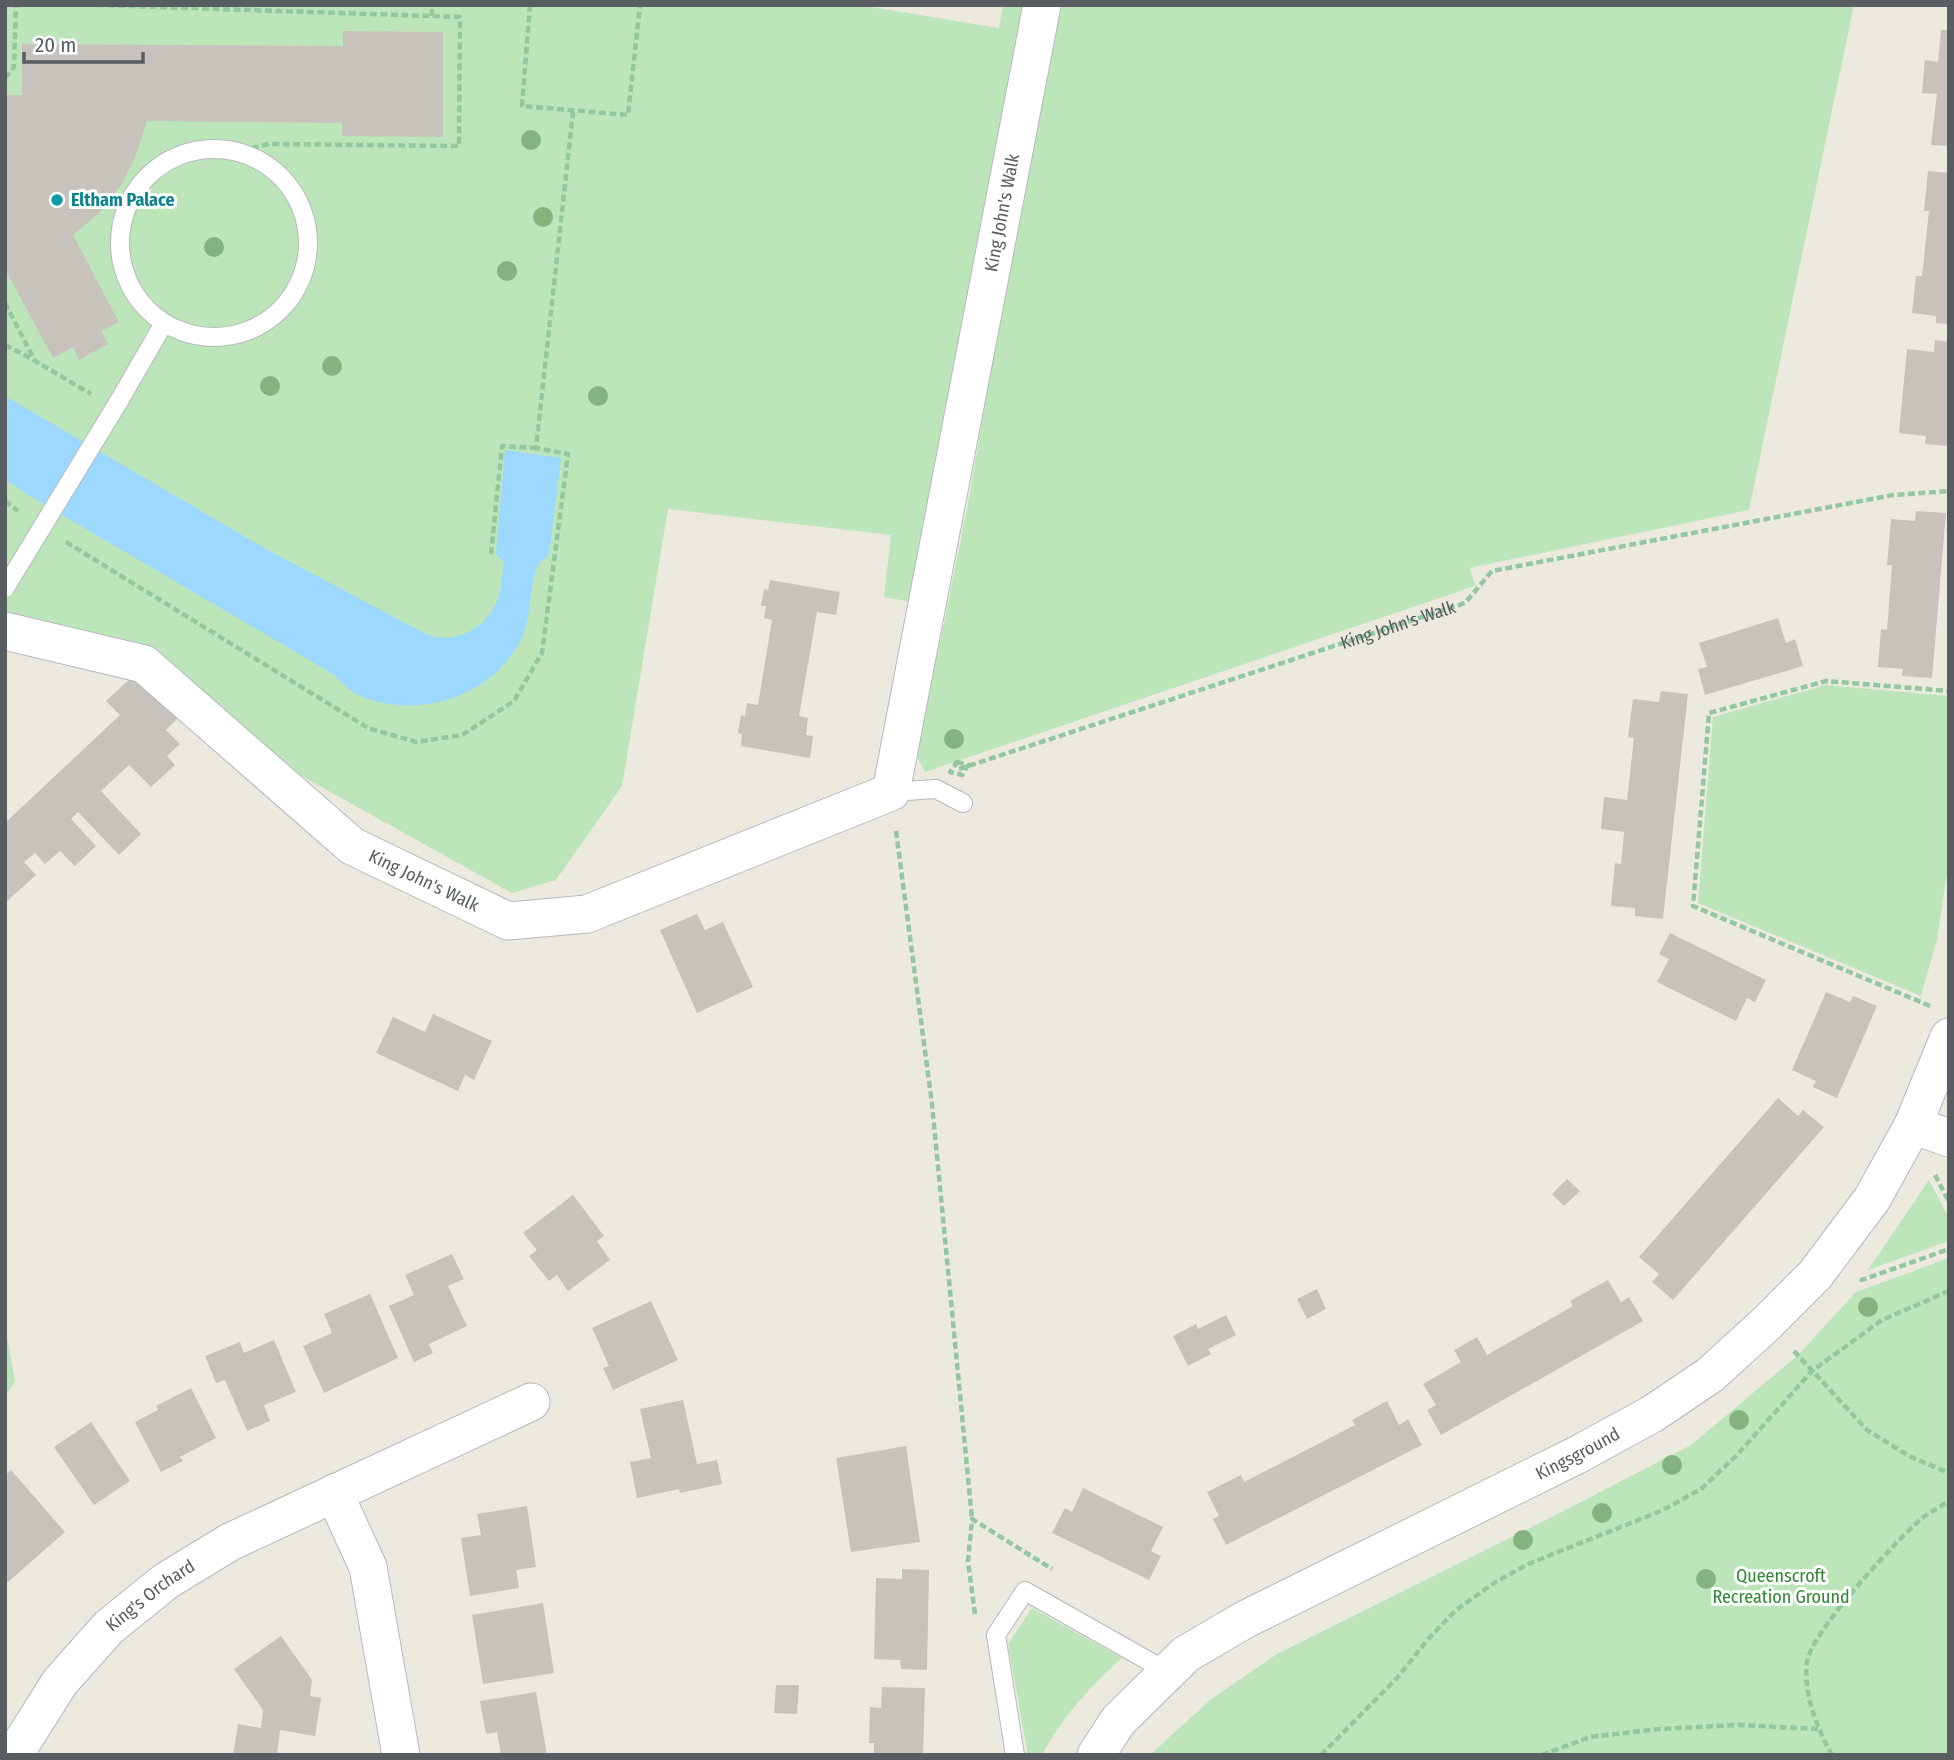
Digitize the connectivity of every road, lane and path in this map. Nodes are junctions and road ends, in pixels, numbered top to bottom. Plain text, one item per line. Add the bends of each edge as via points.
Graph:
1 (16, 5) edge
2 (97, 5) edge
3 (432, 5) edge
4 (530, 5) edge
5 (640, 5) edge
6 (1042, 5) edge
7 (432, 16) junction
8 (5, 78) edge
9 (573, 112) junction
10 (238, 151) junction
11 (5, 303) edge
12 (164, 323) junction
13 (5, 345) edge
14 (35, 361) junction
15 (117, 405) junction
16 (536, 448) junction
17 (1949, 491) edge
18 (65, 542) dead end
19 (491, 554) dead end
20 (5, 588) edge
21 (5, 631) edge
22 (1949, 691) edge
23 (891, 792) junction
24 (963, 803) dead end
25 (1943, 1023) edge
26 (1913, 1125) junction
27 (1949, 1138) edge
28 (1933, 1171) dead end
29 (1949, 1202) edge
30 (1949, 1249) edge
31 (1853, 1275) dead end
32 (1949, 1291) edge
33 (1767, 1323) junction
34 (1812, 1371) junction
35 (531, 1402) dead end
36 (1949, 1473) edge
37 (334, 1493) junction
38 (1949, 1502) edge
39 (972, 1519) dead end
40 (1168, 1672) junction
41 (1818, 1729) junction
42 (14, 1755) edge
43 (401, 1755) edge
44 (1015, 1755) edge
45 (1096, 1755) edge
46 (1321, 1755) edge
47 (1542, 1755) edge
48 (1832, 1755) edge

1 - 8 path via 14,67
2 - 7 path
3 - 7 path
4 - 9 path via 522,106
5 - 9 path via 628,115
6 - 23 street, King John's Walk
7 - 10 path via 460,17 459,146 269,144
9 - 16 path
10 - 12 lane via 212,148 161,164 141,182 127,205 120,231 120,258 128,283 143,306
10 - 12 lane via 265,164 287,183 302,209 308,237 305,266 293,293 274,316 249,330 220,337 191,335
11 - 14 path
12 - 15 lane
13 - 14 path
14 - 15 path
15 - 20 lane, bridge
16 - 18 path via 568,454 541,653 514,701 463,735 416,742 368,728
16 - 19 path via 502,446
17 - 23 path, King John's Walk via 1893,495 1492,571 1465,603
21 - 23 street, King John's Walk via 144,664 352,846 508,921 587,914
22 - 25 path via 1826,681 1709,713 1693,905
23 - 24 lane via 936,789
23 - 39 path via 932,1104
25 - 26 street, Kingsground
26 - 27 street
26 - 33 street, Kingsground via 1872,1199 1815,1275
28 - 29 path
30 - 31 path via 1862,1280
32 - 34 path via 1882,1320
33 - 34 path
33 - 40 street, Kingsground via 1710,1374 1652,1415 1246,1619 1186,1654
34 - 36 path via 1867,1430
34 - 46 path via 1701,1489 1661,1511 1528,1564 1455,1611
35 - 37 street, King's Orchard
37 - 42 street, King's Orchard via 230,1542 166,1581 109,1627 60,1682
37 - 43 street via 368,1567
38 - 41 path via 1923,1518 1882,1558 1820,1633 1807,1659
40 - 44 lane via 1025,1591 996,1636
40 - 45 street, Kingsground via 1118,1721
41 - 47 path via 1739,1725 1659,1729 1590,1737
41 - 48 path

